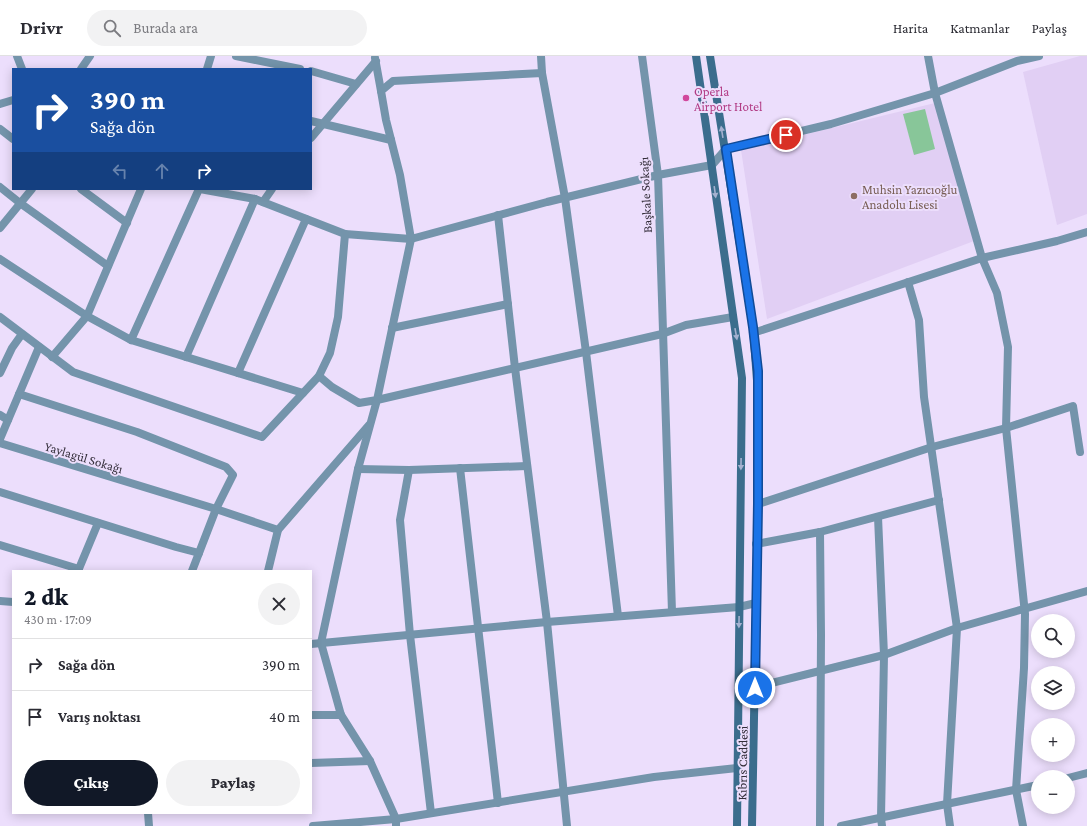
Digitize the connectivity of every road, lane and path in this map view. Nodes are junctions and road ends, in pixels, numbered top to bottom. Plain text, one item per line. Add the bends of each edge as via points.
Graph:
1 (17, 56) edge
2 (90, 56) edge
3 (211, 56) edge
4 (236, 56) edge
5 (541, 56) edge
6 (642, 56) edge
7 (696, 56) edge
8 (710, 56) edge
9 (928, 56) edge
10 (1039, 56) edge
11 (375, 58) edge
12 (1017, 58) edge
13 (22, 68) edge
14 (82, 68) edge
15 (207, 68) edge
16 (295, 68) edge
17 (312, 71) edge
18 (542, 73) junction
19 (356, 84) junction
20 (381, 91) junction
21 (935, 93) junction
22 (12, 100) edge
23 (0, 104) edge
24 (312, 121) edge
25 (323, 123) junction
26 (0, 129) edge
27 (312, 137) edge
28 (12, 138) edge
29 (391, 140) junction
30 (726, 149) junction
31 (712, 165) junction
32 (658, 174) junction
33 (0, 187) edge
34 (31, 190) edge
35 (82, 190) edge
36 (141, 190) edge
37 (200, 190) edge
38 (205, 190) edge
39 (271, 190) edge
40 (565, 198) junction
41 (259, 201) junction
42 (20, 203) junction
43 (498, 215) junction
44 (306, 219) junction
45 (126, 223) junction
46 (0, 228) edge
47 (1087, 232) edge
48 (345, 234) junction
49 (412, 239) junction
50 (982, 258) junction
51 (0, 259) edge
52 (108, 266) junction
53 (908, 282) junction
54 (508, 304) junction
55 (87, 316) junction
56 (0, 317) edge
57 (733, 317) junction
58 (392, 328) junction
59 (753, 333) junction
60 (22, 334) junction
61 (662, 334) junction
62 (131, 340) junction
63 (39, 347) junction
64 (586, 352) junction
65 (52, 357) junction
66 (186, 357) junction
67 (515, 368) junction
68 (0, 373) edge
69 (238, 373) junction
70 (319, 376) junction
71 (19, 394) junction
72 (302, 394) junction
73 (377, 400) junction
74 (0, 415) edge
75 (8, 420) junction
76 (370, 423) junction
77 (1006, 428) junction
78 (0, 439) edge
79 (0, 443) edge
80 (932, 447) junction
81 (1080, 452) dead end
82 (527, 466) junction
83 (460, 468) junction
84 (358, 469) junction
85 (409, 470) junction
86 (0, 492) edge
87 (939, 500) junction
88 (758, 504) junction
89 (216, 509) junction
90 (878, 517) junction
91 (98, 523) junction
92 (278, 530) junction
93 (820, 532) junction
94 (756, 544) junction
95 (0, 545) edge
96 (199, 553) junction
97 (79, 570) edge
98 (192, 570) edge
99 (268, 570) edge
100 (1087, 591) edge
101 (0, 601) edge
102 (12, 602) edge
103 (756, 603) junction
104 (739, 607) junction
105 (1024, 608) junction
106 (672, 612) junction
107 (618, 616) junction
108 (547, 622) junction
109 (957, 628) junction
110 (478, 629) junction
111 (410, 635) junction
112 (321, 643) junction
113 (312, 644) edge
114 (884, 655) junction
115 (821, 670) junction
116 (755, 688) junction
117 (312, 715) edge
118 (341, 715) junction
119 (370, 761) junction
120 (312, 763) edge
121 (737, 768) junction
122 (1087, 773) edge
123 (1075, 776) edge
124 (1031, 787) edge
125 (1016, 790) junction
126 (563, 791) junction
127 (498, 803) junction
128 (947, 804) junction
129 (431, 813) junction
130 (148, 814) edge
131 (396, 822) edge
132 (882, 822) edge
133 (149, 826) edge
134 (313, 826) edge
135 (567, 826) edge
136 (737, 826) edge
137 (752, 826) edge
138 (820, 826) edge
139 (841, 826) edge
140 (950, 826) edge
141 (1023, 826) edge

1 - 13 street
2 - 14 street
3 - 15 street
4 - 16 street
5 - 18 street
6 - 32 street, Başkale Sokağı
7 - 31 main road
30 -> 8 main road, Kıbrıs Caddesi
9 - 21 street
10 - 12 street
11 - 19 street
11 - 20 street
12 - 21 street
17 - 19 street
18 - 20 street via 393,81
18 - 40 street
19 - 25 street
20 - 29 street
21 - 30 street via 830,124
21 - 50 street
22 - 23 street
24 - 25 street
25 - 27 street
25 - 29 street
26 - 28 street
29 - 49 street
30 - 31 street
30 - 59 main road, Kıbrıs Caddesi
31 - 32 street
31 -> 57 main road
32 - 40 street
32 - 61 street, Başkale Sokağı
33 - 42 street
34 - 42 street
35 - 45 street
36 - 45 street
37 - 62 street
38 - 41 street
39 - 41 street
40 - 43 street
40 - 64 street
41 - 44 street
41 - 66 street
42 - 46 street
42 - 52 street
43 - 49 street
43 - 54 street
44 - 48 street
44 - 69 street
45 - 52 street
47 - 50 street
48 - 49 street
48 - 70 street via 338,317 330,353
49 - 58 street
50 - 53 street
50 - 77 street via 997,292 1008,347
51 - 55 street
52 - 55 street
53 - 59 street
53 - 80 street via 919,320 924,397
54 - 58 street
54 - 67 street
55 - 62 street
55 - 65 street
56 - 60 street
57 - 61 street via 686,326
57 -> 104 main road via 742,390
58 - 73 street
59 - 88 main road, Kıbrıs Caddesi via 758,394
60 - 63 street
60 - 68 street
61 - 64 street
61 - 106 street, Başkale Sokağı
62 - 66 street
63 - 65 street
63 - 71 street
64 - 67 street
64 - 107 street
65 - 72 street via 72,372 262,437
66 - 69 street
67 - 73 street
67 - 82 street
69 - 72 street
70 - 72 street
70 - 73 street via 359,403
71 - 75 street
71 - 89 street via 136,432 226,467 233,475
73 - 76 street
74 - 75 street
75 - 78 street
76 - 84 street
76 - 92 street
77 - 80 street
77 - 81 street via 1073,406
77 - 105 street
79 - 89 street, Yaylagül Sokağı
80 - 87 street
80 - 88 street
82 - 83 street
82 - 108 street
83 - 85 street
83 - 110 street
84 - 85 street
84 - 112 street
85 - 111 street via 400,520
86 - 91 street
87 - 90 street
87 - 109 street
88 - 94 main road, Kıbrıs Caddesi
89 - 92 street, Yaylagül Sokağı
89 - 96 street
90 - 93 street
90 - 114 street
91 - 96 street
91 - 97 street
92 - 99 street
93 - 94 street
93 - 115 street
94 - 103 main road, Kıbrıs Caddesi
95 - 97 street
96 - 98 street
100 - 105 street
101 - 102 street
103 - 104 street
103 - 116 main road, Kıbrıs Caddesi
104 - 106 street
104 -> 121 main road
105 - 109 street
105 - 125 street via 1024,668
106 - 107 street
107 - 108 street
108 - 110 street
108 - 126 street
109 - 114 street
109 - 128 street
110 - 111 street
110 - 127 street
111 - 112 street
111 - 129 street
112 - 113 street
112 - 118 street
114 - 115 street
114 - 132 street
115 - 116 street
115 - 138 street
116 - 137 main road, Kıbrıs Caddesi
117 - 118 street
118 - 119 street
119 - 120 street
119 - 131 street
121 - 126 street
121 - 136 main road
122 - 123 street
124 - 125 street
125 - 128 street
125 - 141 street
126 - 127 street
126 - 135 street
127 - 129 street
128 - 132 street
128 - 140 street
129 - 131 street
130 - 133 street
131 - 134 street
132 - 139 street

